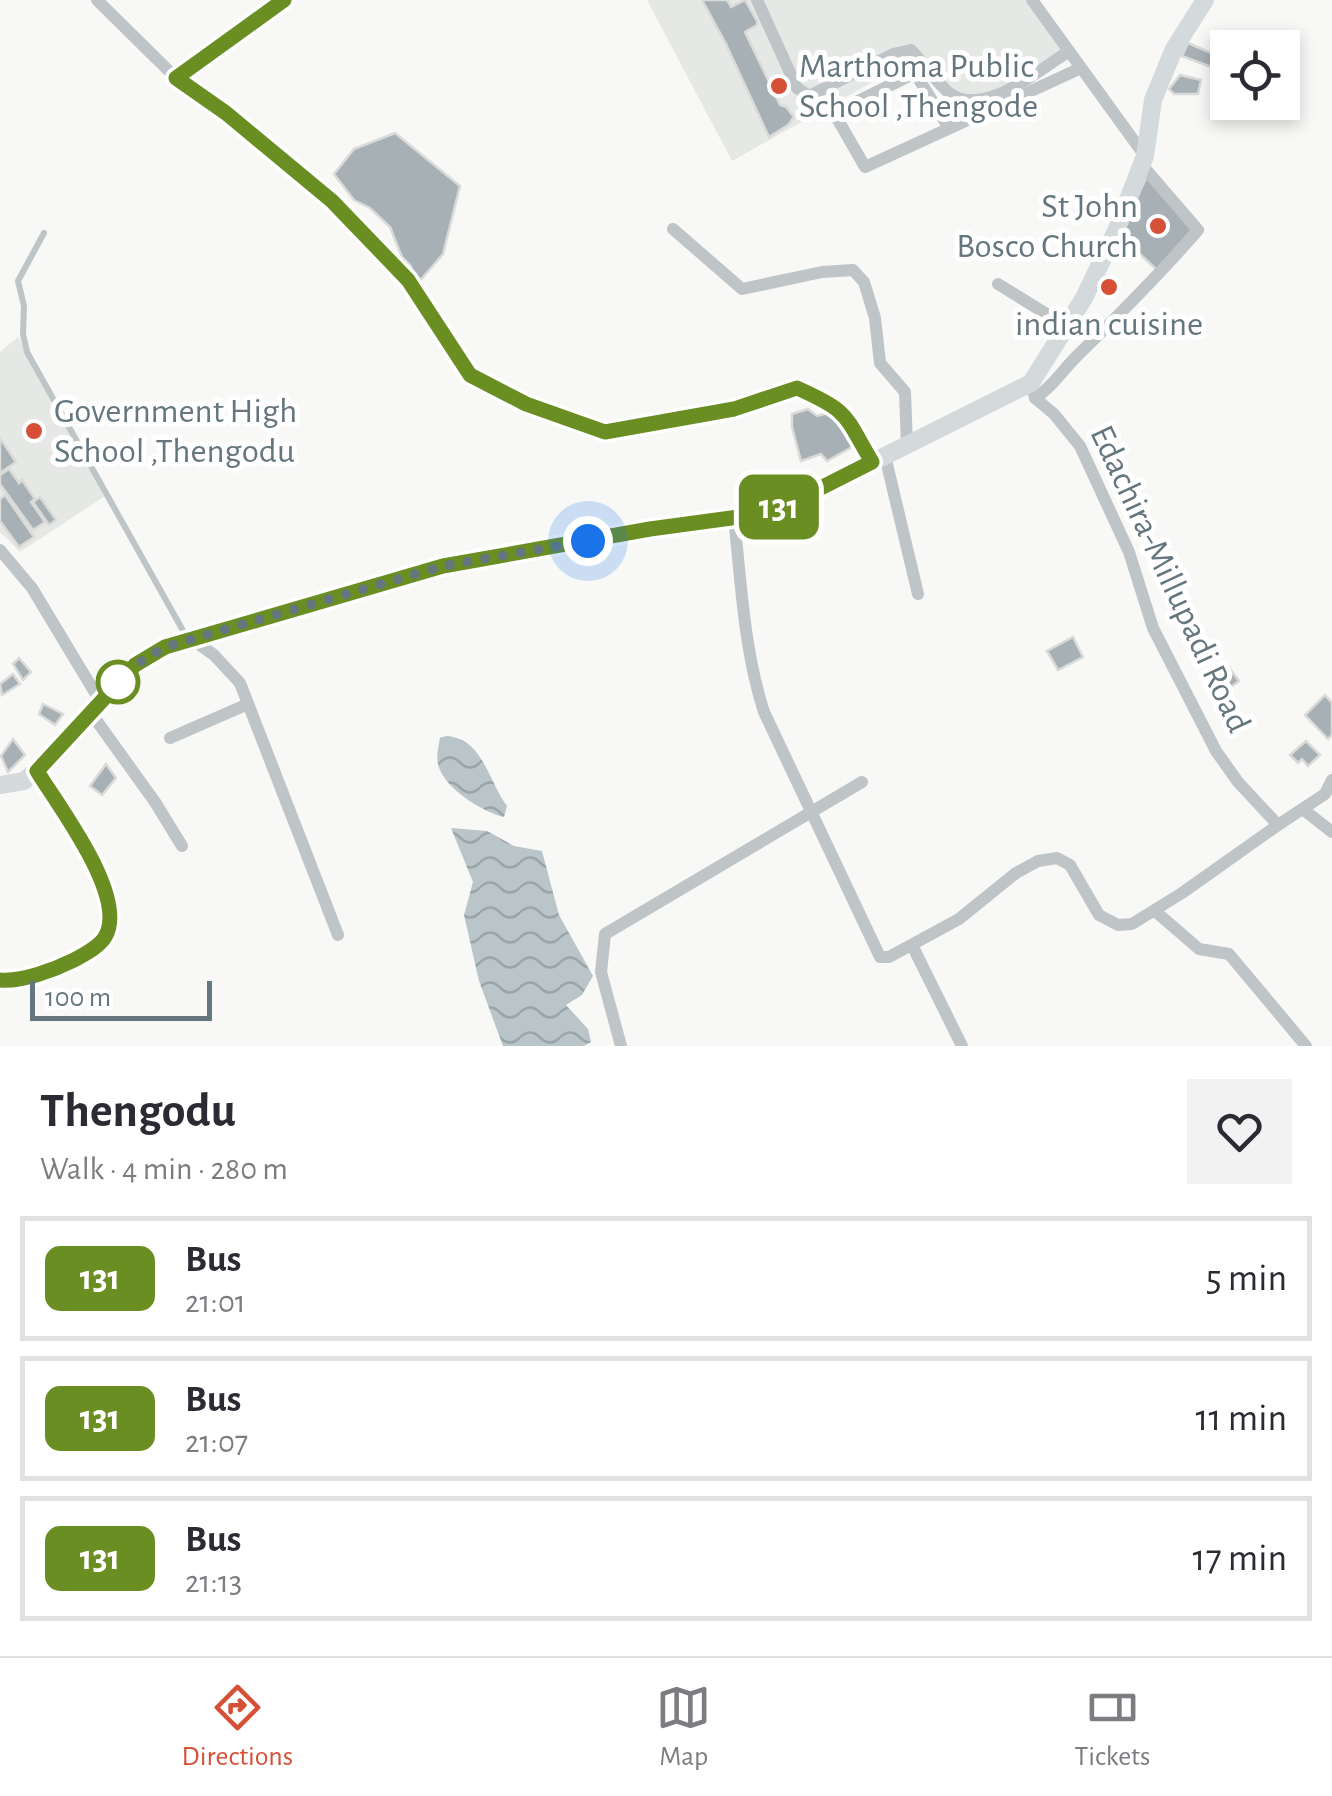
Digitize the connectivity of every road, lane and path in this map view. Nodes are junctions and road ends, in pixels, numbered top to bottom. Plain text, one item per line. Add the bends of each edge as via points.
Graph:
1 (97, 0) edge
2 (284, 0) edge
3 (757, 0) edge
4 (1032, 0) edge
5 (1205, 0) edge
6 (1069, 51) junction
7 (1081, 68) junction
8 (176, 78) junction
9 (949, 128) junction
10 (1143, 160) junction
11 (674, 229) dead end
12 (44, 234) dead end
13 (998, 284) dead end
14 (1066, 326) junction
15 (1033, 390) junction
16 (907, 445) junction
17 (879, 459) junction
18 (734, 517) junction
19 (0, 550) edge
20 (918, 594) dead end
21 (191, 641) junction
22 (248, 704) junction
23 (96, 707) junction
24 (170, 738) dead end
25 (37, 771) junction
26 (1332, 780) edge
27 (862, 782) dead end
28 (0, 784) edge
29 (1304, 810) junction
30 (812, 814) junction
31 (1278, 825) junction
32 (1332, 832) edge
33 (182, 846) dead end
34 (1156, 911) junction
35 (338, 936) dead end
36 (912, 945) junction
37 (0, 980) edge
38 (621, 1046) edge
39 (962, 1046) edge
40 (1306, 1046) edge

1 - 8 street
2 - 8 street
3 - 6 street via 797,88 809,96 911,50 948,92 976,102
4 - 6 street
5 - 10 main road via 1174,49 1154,100
6 - 7 street
7 - 9 street
7 - 10 street
8 - 17 street via 332,201 408,280 470,375 605,432 734,409 797,388 841,410
9 - 9 street via 865,167 834,113 915,73
10 - 14 main road via 1116,231
10 - 15 street via 1198,230 1050,389
11 - 16 street via 742,289 853,270 875,318 880,364 905,392
12 - 21 lane via 18,282 28,352
13 - 14 street
14 - 15 main road
15 - 16 main road
15 - 31 street, Edachira-Millupadi Road via 1080,446 1130,552 1153,628 1216,750
16 - 17 main road
17 - 18 main road via 789,504
17 - 20 street
18 - 21 main road via 443,566
18 - 30 street via 753,678
19 - 23 street via 32,588
21 - 22 street via 240,683
21 - 23 main road via 135,665
22 - 24 street
22 - 35 street
23 - 25 main road
23 - 33 street
25 - 28 main road via 24,781
25 - 37 lane via 108,892 110,921 105,938 70,962
26 - 29 street via 1326,794
27 - 30 street
29 - 31 street
29 - 32 street
30 - 36 street via 880,957
30 - 38 street via 605,934 601,972
31 - 34 street
34 - 36 street via 1132,924 1099,915 1070,865 1057,858 1016,874 959,919
34 - 40 street via 1198,948 1228,954
36 - 39 street

